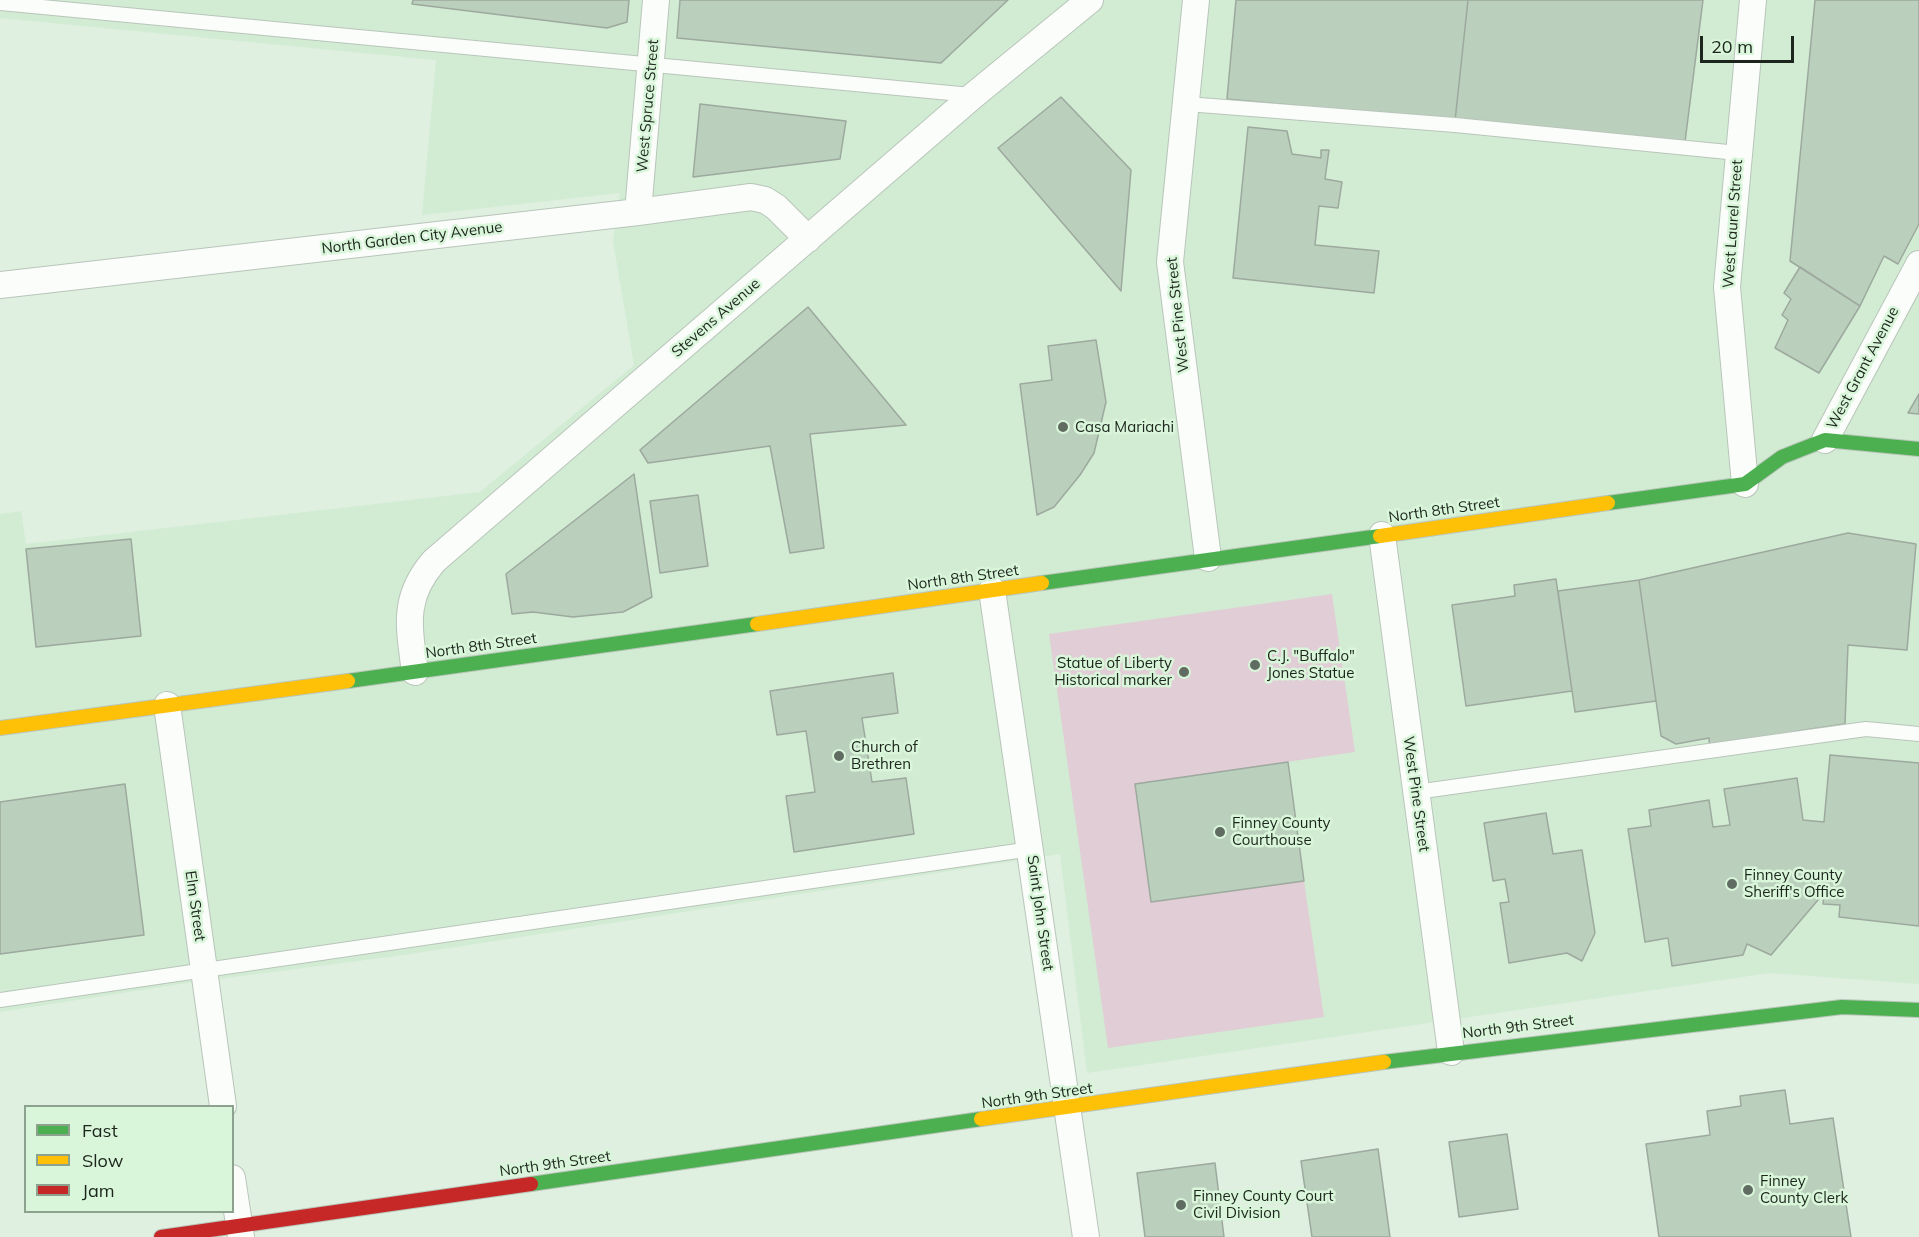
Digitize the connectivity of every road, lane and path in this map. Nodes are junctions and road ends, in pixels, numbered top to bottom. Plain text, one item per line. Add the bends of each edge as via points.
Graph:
1 (656, 0) edge
2 (1090, 0) edge
3 (1196, 0) edge
4 (1753, 0) edge
5 (0, 3) edge
6 (651, 66) junction
7 (974, 95) junction
8 (1187, 104) junction
9 (1738, 153) junction
10 (638, 212) junction
11 (808, 239) junction
12 (1919, 264) edge
13 (0, 285) edge
14 (1825, 440) junction
15 (1919, 449) edge
16 (1745, 484) junction
17 (1382, 535) junction
18 (1208, 558) junction
19 (992, 590) junction
20 (415, 672) junction
21 (167, 705) junction
22 (0, 728) edge
23 (1919, 734) edge
24 (1416, 792) junction
25 (1031, 849) junction
26 (204, 969) junction
27 (0, 1000) edge
28 (1919, 1010) edge
29 (1451, 1052) junction
30 (223, 1105) edge
31 (1069, 1108) junction
32 (234, 1191) edge
33 (240, 1231) edge
34 (161, 1237) edge
35 (1086, 1237) edge

1 - 6 street, West Spruce Street
2 - 7 street, Stevens Avenue
3 - 8 street, West Pine Street
4 - 9 street, West Laurel Street
5 - 6 lane
6 - 7 lane
6 - 10 street, West Spruce Street
7 - 11 street, Stevens Avenue
8 - 9 lane
8 - 18 street, West Pine Street via 1170,262
9 - 16 street, West Laurel Street via 1727,287
10 - 11 street, North Garden City Avenue via 751,196 776,207
10 - 13 street, North Garden City Avenue
11 - 20 street, Stevens Avenue via 434,561 413,593 409,613
12 - 14 street, West Grant Avenue
14 - 15 street, North 8th Street
14 - 16 street, North 8th Street via 1782,457
16 - 17 street, North 8th Street
17 - 18 street, North 8th Street
17 - 24 street, West Pine Street
18 - 19 street, North 8th Street
19 - 20 street, North 8th Street
19 - 25 street, Saint John Street
20 - 21 street, North 8th Street
21 - 22 street, North 8th Street
21 - 26 street, Elm Street
23 - 24 lane via 1866,729
24 - 29 street, West Pine Street
25 - 26 lane
25 - 31 street, Saint John Street
26 - 27 lane
26 - 30 street, Elm Street
28 - 29 street, North 9th Street via 1842,1007
29 - 31 street, North 9th Street
31 - 33 street, North 9th Street
31 - 35 street, Saint John Street
32 - 33 street
33 - 34 street, North 9th Street

